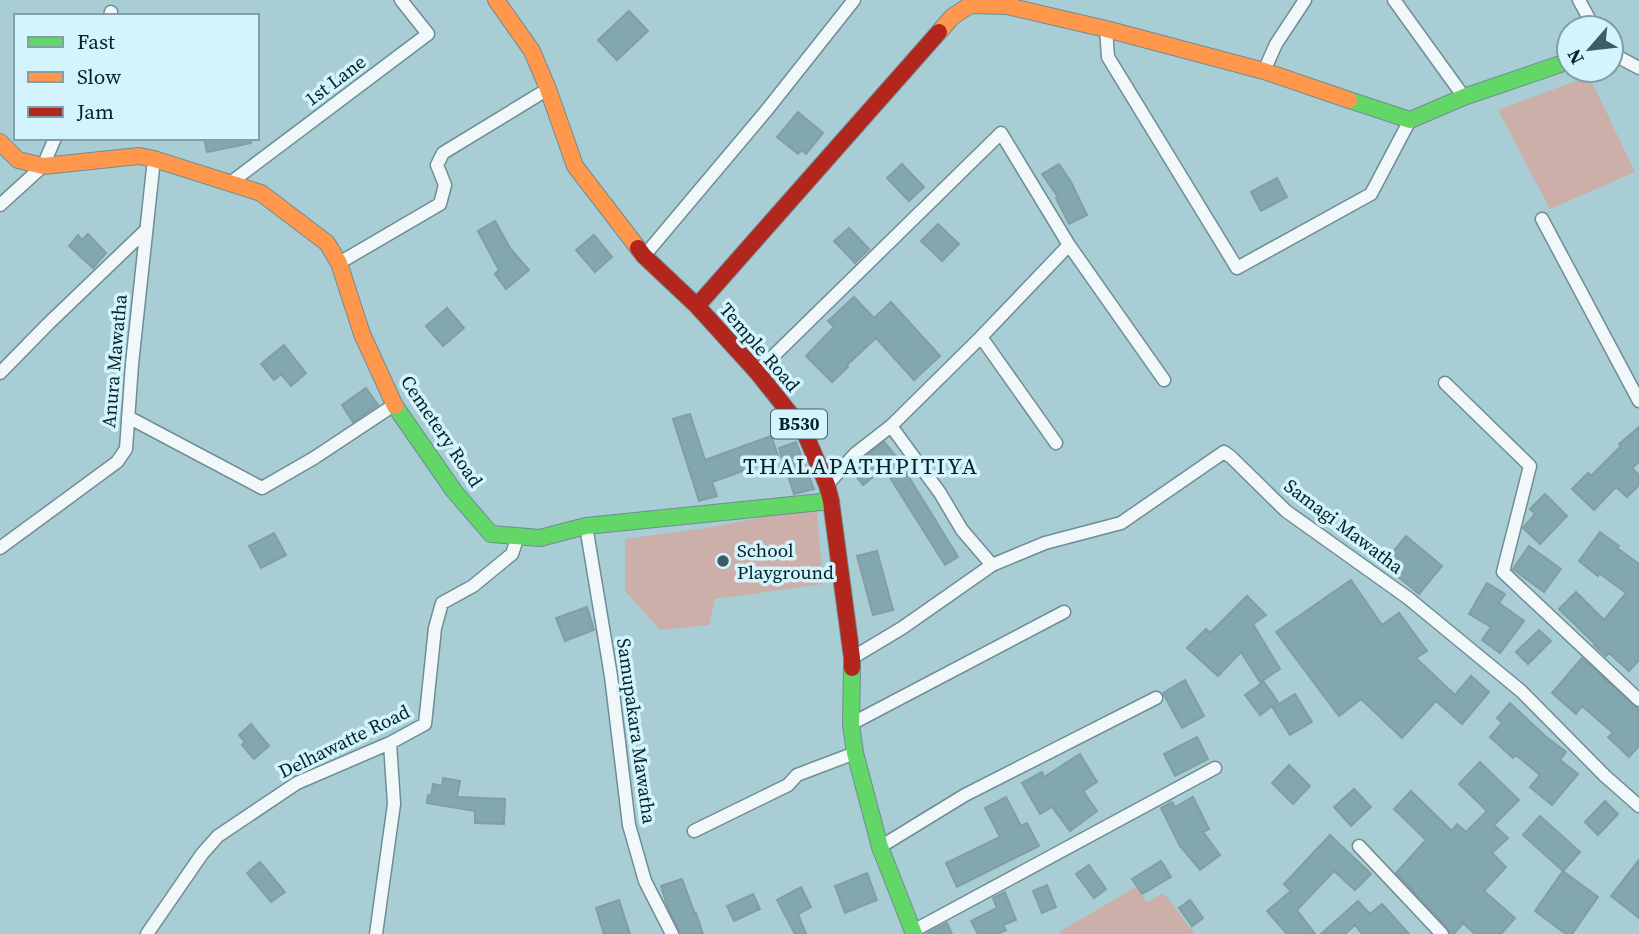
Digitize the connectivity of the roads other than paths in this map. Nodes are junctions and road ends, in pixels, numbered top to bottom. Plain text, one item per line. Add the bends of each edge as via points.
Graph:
1 (401, 0) edge
2 (496, 0) edge
3 (854, 0) edge
4 (1305, 0) edge
5 (1394, 0) edge
6 (1107, 29) junction
7 (1555, 66) edge
8 (1264, 71) junction
9 (548, 89) junction
10 (1464, 97) junction
11 (1410, 120) junction
12 (54, 140) edge
13 (0, 142) edge
14 (154, 159) junction
15 (43, 166) junction
16 (230, 183) junction
17 (0, 205) edge
18 (1542, 219) dead end
19 (146, 230) junction
20 (1069, 245) junction
21 (644, 256) junction
22 (340, 263) junction
23 (697, 306) junction
24 (981, 337) junction
25 (757, 372) junction
26 (0, 373) edge
27 (1164, 380) dead end
28 (1445, 383) dead end
29 (1639, 401) edge
30 (394, 405) junction
31 (128, 417) junction
32 (891, 426) junction
33 (1056, 443) dead end
34 (829, 493) junction
35 (586, 526) junction
36 (518, 536) junction
37 (0, 548) edge
38 (992, 565) junction
39 (1064, 612) dead end
40 (852, 658) junction
41 (1156, 698) dead end
42 (1639, 700) edge
43 (852, 724) junction
44 (390, 744) junction
45 (855, 754) junction
46 (1215, 768) dead end
47 (1639, 806) edge
48 (694, 831) dead end
49 (1359, 846) dead end
50 (880, 847) junction
51 (914, 932) edge
52 (146, 934) edge
53 (376, 934) edge
54 (673, 934) edge
55 (1442, 934) edge

1 - 16 street, 1st Lane via 428,34
2 - 9 street, Temple Road / B530 via 532,51
3 - 21 street
4 - 8 street
5 - 10 street
6 - 8 street
6 - 11 street via 1108,57 1237,268 1370,194
6 - 23 street via 1007,6 970,5 952,17
7 - 10 street
8 - 11 street
9 - 21 street, Temple Road / B530 via 575,166
9 - 22 street via 443,153 437,166 444,185 440,204
10 - 11 street
12 - 15 street
13 - 15 street, Cemetery Road via 18,160
14 - 15 street, Cemetery Road via 139,156
14 - 16 street, Cemetery Road
14 - 19 street, Anura Mawatha
15 - 17 street
16 - 22 street, Cemetery Road via 261,193 327,243
18 - 29 street
19 - 26 street
19 - 31 street, Anura Mawatha
20 - 24 street
20 - 25 street via 1001,133
20 - 27 street
21 - 23 street, Temple Road / B530
22 - 30 street, Cemetery Road via 362,334
23 - 25 street, Temple Road / B530
24 - 32 street
24 - 33 street
25 - 34 street, Temple Road / B530 via 804,431
28 - 42 street via 1530,466 1503,572
30 - 31 street via 262,488
30 - 36 street, Cemetery Road via 454,491 491,534
31 - 37 street, Anura Mawatha via 125,449 117,462
32 - 34 street via 855,454
32 - 38 street via 962,530
34 - 35 street, Cemetery Road
34 - 40 street, Temple Road / B530
35 - 36 street, Cemetery Road via 540,538
35 - 54 street, Samupakara Mawatha via 629,825 645,881
36 - 44 street, Delhawatte Road via 512,554 473,586 442,603 425,724
38 - 40 street
38 - 47 street, Samagi Mawatha via 1045,542 1121,523 1224,452 1286,511 1408,598 1521,691
39 - 43 street
40 - 43 street, Temple Road / B530
41 - 50 street via 965,795
43 - 45 street, Temple Road / B530
44 - 52 street, Delhawatte Road via 297,783 218,836
44 - 53 street via 394,804
45 - 48 street via 797,775 788,785
45 - 50 street, Temple Road / B530
46 - 51 street
49 - 55 street
50 - 51 street, Temple Road / B530

